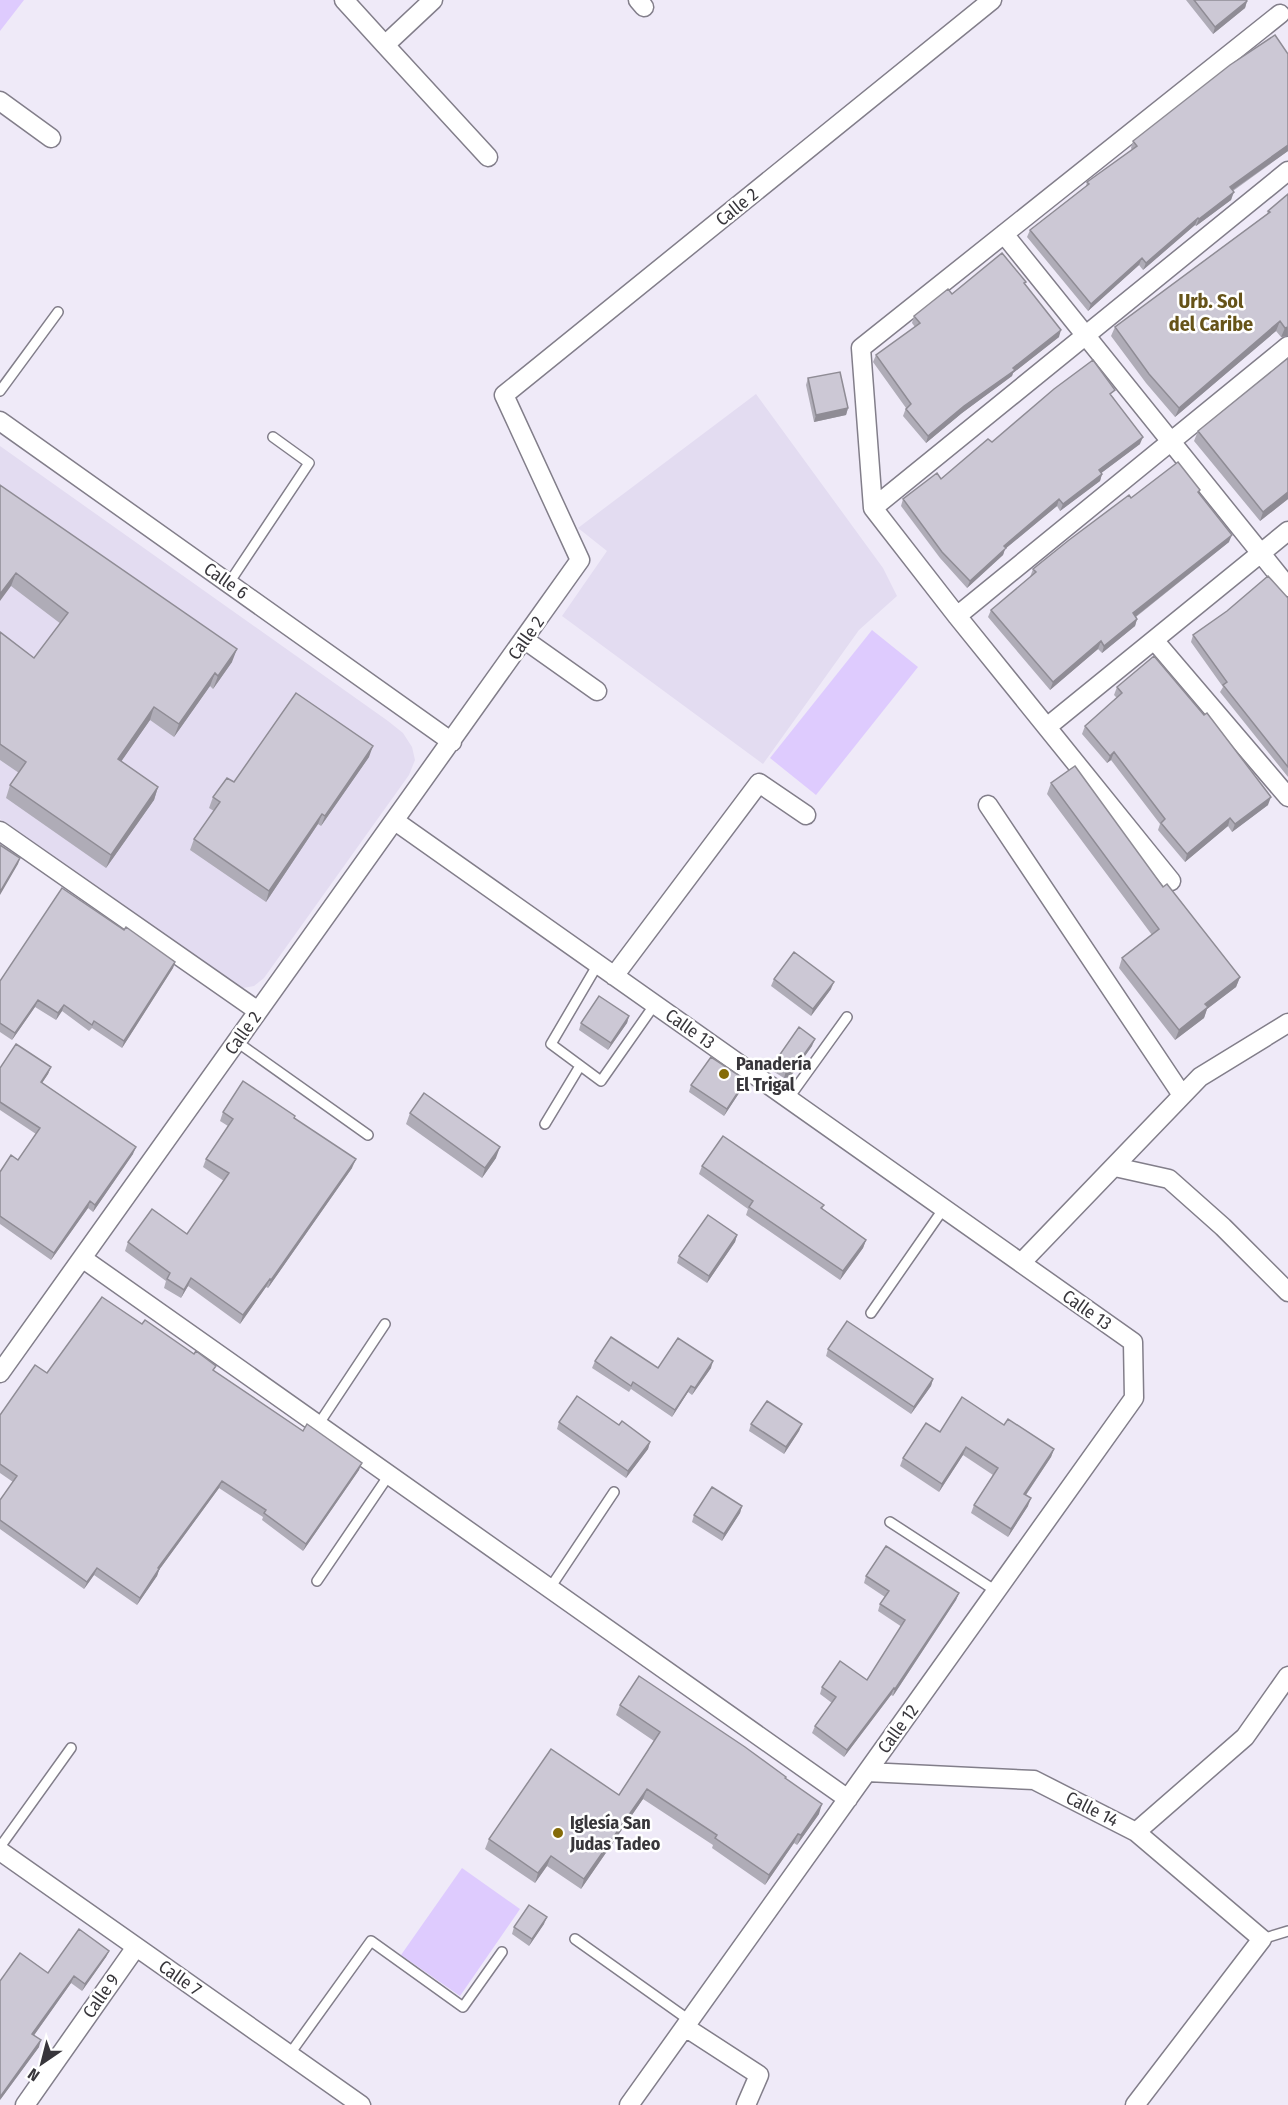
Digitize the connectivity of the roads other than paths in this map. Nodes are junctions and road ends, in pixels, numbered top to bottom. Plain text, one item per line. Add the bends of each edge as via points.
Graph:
1 (344, 0) edge
2 (434, 0) edge
3 (992, 0) edge
4 (1279, 12) edge
5 (385, 45) junction
6 (0, 102) edge
7 (51, 138) dead end
8 (488, 157) dead end
9 (1288, 171) edge
10 (1004, 234) junction
11 (58, 312) dead end
12 (1086, 335) junction
13 (1288, 346) edge
14 (0, 391) edge
15 (0, 421) edge
16 (273, 437) dead end
17 (1172, 441) junction
18 (873, 508) junction
19 (1288, 531) edge
20 (1260, 553) junction
21 (229, 583) junction
22 (1288, 587) edge
23 (957, 616) junction
24 (525, 640) junction
25 (1154, 640) junction
26 (597, 691) dead end
27 (1047, 728) junction
28 (452, 742) junction
29 (1288, 797) edge
30 (988, 805) dead end
31 (806, 815) dead end
32 (395, 821) junction
33 (0, 831) edge
34 (1171, 881) dead end
35 (598, 964) junction
36 (614, 976) junction
37 (655, 1004) junction
38 (258, 1011) junction
39 (847, 1017) dead end
40 (1288, 1023) edge
41 (237, 1042) junction
42 (580, 1066) junction
43 (1182, 1095) junction
44 (788, 1099) junction
45 (545, 1124) dead end
46 (368, 1135) dead end
47 (1115, 1167) junction
48 (944, 1208) junction
49 (82, 1258) junction
50 (1021, 1263) junction
51 (1288, 1292) edge
52 (871, 1312) dead end
53 (385, 1324) dead end
54 (1132, 1342) joint
55 (0, 1373) edge
56 (318, 1425) junction
57 (389, 1475) junction
58 (614, 1492) dead end
59 (890, 1522) dead end
60 (317, 1581) dead end
61 (550, 1588) junction
62 (996, 1591) junction
63 (1288, 1676) edge
64 (71, 1748) dead end
65 (867, 1772) junction
66 (848, 1799) junction
67 (1136, 1832) junction
68 (0, 1847) edge
69 (0, 1851) edge
70 (1288, 1931) edge
71 (575, 1939) dead end
72 (1262, 1939) junction
73 (136, 1947) junction
74 (502, 1952) dead end
75 (687, 2024) junction
76 (289, 2055) junction
77 (25, 2105) edge
78 (360, 2105) edge
79 (629, 2105) edge
80 (746, 2105) edge
81 (1135, 2105) edge

1 - 5 street
2 - 5 street
3 - 24 street, Calle 2 via 504,395 580,560
4 - 10 street
5 - 8 street
6 - 7 street
9 - 12 street
10 - 12 street
10 - 18 street via 861,348
11 - 14 lane
12 - 17 street
12 - 18 street
13 - 17 street
15 - 21 street, Calle 6
16 - 21 lane via 309,463
17 - 20 street
17 - 23 street
18 - 23 street
19 - 20 street
20 - 22 street
20 - 25 street
21 - 28 street, Calle 6
23 - 27 street
24 - 26 street
24 - 28 street, Calle 2
25 - 27 street
25 - 29 street
27 - 34 street
28 - 32 street, Calle 2
30 - 43 street
31 - 36 street via 759,783
32 - 35 street, Calle 13
32 - 38 street, Calle 2
33 - 38 street
35 - 36 street, Calle 13
35 - 42 lane via 551,1044
36 - 37 street, Calle 13
37 - 42 lane via 601,1081
37 - 44 street, Calle 13
38 - 41 street, Calle 2
39 - 44 lane
40 - 43 street via 1200,1077
41 - 46 lane
41 - 49 street, Calle 2
42 - 45 lane
43 - 47 street
44 - 48 street, Calle 13
47 - 50 street
47 - 51 street via 1169,1179
48 - 50 street, Calle 13
48 - 52 lane
49 - 55 street, Calle 2
49 - 56 street
50 - 54 street, Calle 13
53 - 56 lane
54 - 62 street, Calle 12 via 1134,1398
56 - 57 street
57 - 60 lane
57 - 61 street
58 - 61 lane
59 - 62 lane
61 - 66 street
62 - 65 street, Calle 12
63 - 67 street, Calle 14 via 1245,1737
64 - 68 lane
65 - 66 street, Calle 12
65 - 67 street, Calle 14 via 1034,1779
66 - 75 street, Calle 12
67 - 72 street
69 - 73 street, Calle 7
70 - 72 lane
71 - 75 lane
72 - 81 street
73 - 76 street, Calle 7
73 - 77 street, Calle 9
74 - 76 lane via 463,2007 371,1941
75 - 79 street, Calle 12
75 - 80 street via 759,2075
76 - 78 street, Calle 7

